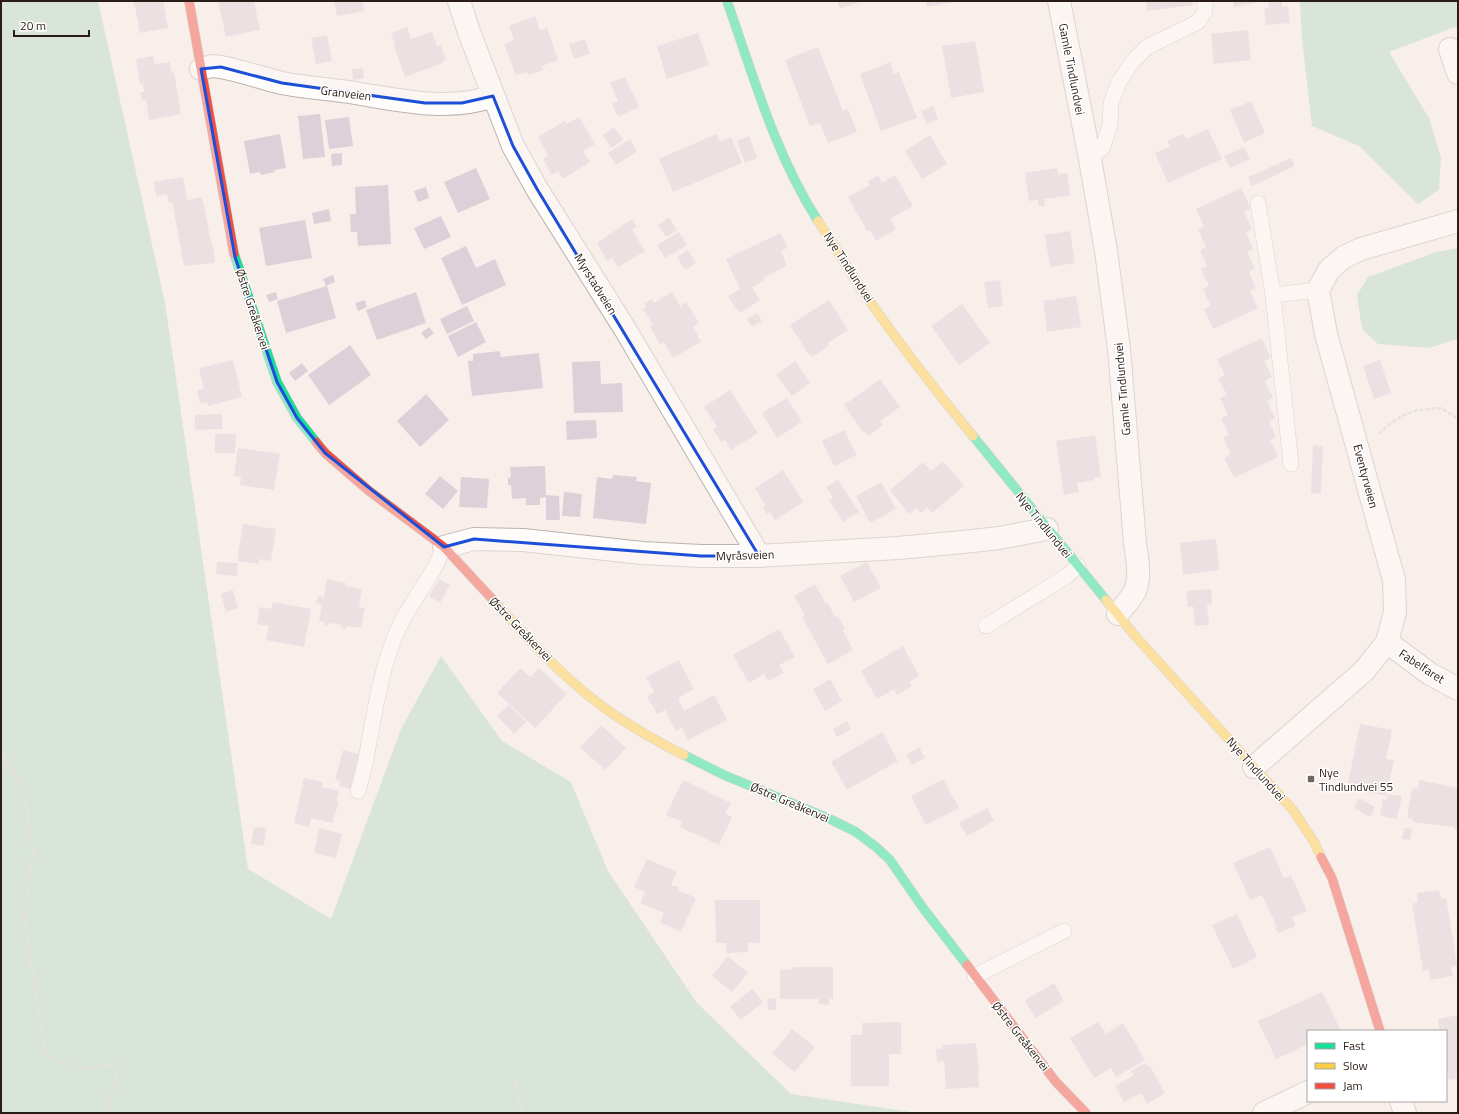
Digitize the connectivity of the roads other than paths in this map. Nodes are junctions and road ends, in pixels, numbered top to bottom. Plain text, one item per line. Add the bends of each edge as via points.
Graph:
1 (189, 1) edge
2 (459, 1) edge
3 (727, 1) edge
4 (1059, 1) edge
5 (1205, 1) edge
6 (1450, 49) dead end
7 (201, 69) junction
8 (1458, 73) edge
9 (493, 96) junction
10 (1090, 159) junction
11 (1258, 203) dead end
12 (1458, 221) edge
13 (1318, 290) junction
14 (1273, 295) junction
15 (1291, 464) dead end
16 (1047, 530) junction
17 (444, 547) junction
18 (759, 556) junction
19 (1078, 566) junction
20 (1118, 614) junction
21 (986, 626) dead end
22 (1387, 642) junction
23 (1458, 689) edge
24 (1254, 767) junction
25 (358, 791) dead end
26 (1064, 931) dead end
27 (975, 976) junction
28 (1380, 1030) edge
29 (1307, 1092) edge
30 (1402, 1102) edge
31 (1086, 1113) edge
32 (1264, 1113) edge
33 (1405, 1113) edge

1 - 7 street, Østre Greåkervei
2 - 9 street, Myrstadveien
3 - 16 street, Nye Tindlundvei via 767,116 812,211 899,341
4 - 10 street, Gamle Tindlundvei
5 - 10 lane via 1205,11 1198,22 1148,47 1133,61 1111,103 1110,125 1103,147
6 - 8 street
7 - 9 street, Granveien via 221,67 315,89 425,103 462,103
7 - 17 street, Østre Greåkervei via 235,256 277,382 297,418 325,453 369,491
9 - 18 street, Myrstadveien via 513,146 537,189 637,349
10 - 20 street, Gamle Tindlundvei via 1119,349 1138,562 1135,591
11 - 14 lane
12 - 13 street via 1361,249 1344,257 1329,270
13 - 14 lane
13 - 22 street, Eventyrveien via 1326,334 1394,580 1395,612
14 - 15 lane
16 - 18 street, Myråsveien via 999,538 898,548
16 - 19 street, Nye Tindlundvei
17 - 18 street, Myråsveien via 474,539 523,540 701,556
17 - 25 lane via 395,636 380,685
17 - 27 street, Østre Greåkervei via 561,671 610,712 653,739 699,763 830,819 856,832 876,847 894,866
19 - 20 street, Nye Tindlundvei
19 - 21 lane via 1067,576
20 - 24 street, Nye Tindlundvei
22 - 23 street, Fabelfaret via 1430,674
22 - 24 street, Eventyrveien via 1364,671
24 - 28 street, Nye Tindlundvei via 1293,810 1314,842 1332,878
26 - 27 lane
27 - 31 street, Østre Greåkervei via 1056,1082
29 - 32 street
30 - 33 street

